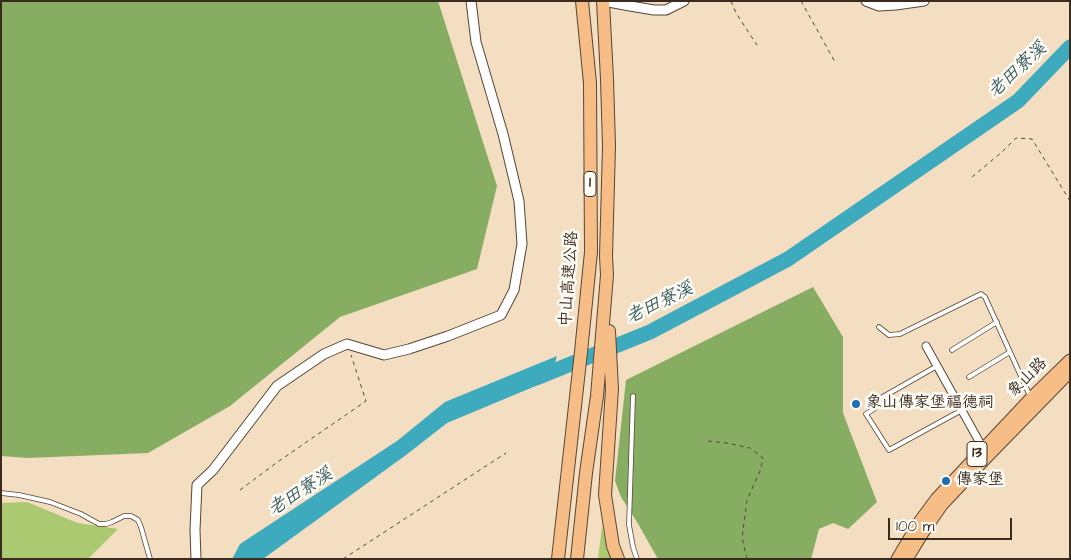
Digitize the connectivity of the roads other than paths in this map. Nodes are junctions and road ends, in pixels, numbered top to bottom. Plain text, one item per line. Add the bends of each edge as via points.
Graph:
1 (471, 1) edge
2 (582, 1) edge
3 (603, 1) edge
4 (684, 1) edge
5 (866, 1) edge
6 (924, 1) edge
7 (607, 275) junction
8 (997, 322) junction
9 (879, 327) dead end
10 (926, 346) dead end
11 (952, 350) dead end
12 (1010, 352) junction
13 (1070, 360) edge
14 (937, 366) junction
15 (1070, 372) edge
16 (968, 377) dead end
17 (633, 396) dead end
18 (1033, 402) junction
19 (962, 410) junction
20 (985, 452) junction
21 (1, 493) edge
22 (562, 516) junction
23 (150, 559) edge
24 (196, 559) edge
25 (550, 559) edge
26 (558, 559) edge
27 (577, 559) edge
28 (618, 559) edge
29 (637, 559) edge
30 (897, 559) edge
31 (908, 559) edge

1 - 24 street via 476,42 504,134 520,202 522,244 514,290 501,315 424,344 384,355 347,344 324,354 277,386 214,470 197,485
2 - 22 highway, 中山高速公路 / 1 via 590,83 590,252
3 - 4 street via 660,10
3 - 7 highway, 中山高速公路 / 1 via 609,146
5 - 6 street via 879,6
7 - 27 highway, 中山高速公路 / 1 via 598,396
7 - 28 highway via 612,389 605,495
8 - 9 lane via 981,294 900,334 889,335
8 - 11 lane
8 - 12 lane
10 - 14 street
12 - 16 lane
12 - 18 lane
13 - 18 main road, 象山路 / 13
14 - 19 street
14 - 19 lane via 874,402 874,409 866,414 889,450
15 - 18 main road, 象山路 / 13
17 - 29 lane via 629,526
18 - 20 main road, 象山路 / 13
19 - 20 street
20 - 30 main road, 象山路 / 13 via 936,499
20 - 31 main road, 象山路 / 13 via 942,505
21 - 23 lane via 50,502 99,524 131,516 138,520
22 - 25 highway
22 - 26 highway, 中山高速公路 / 1

